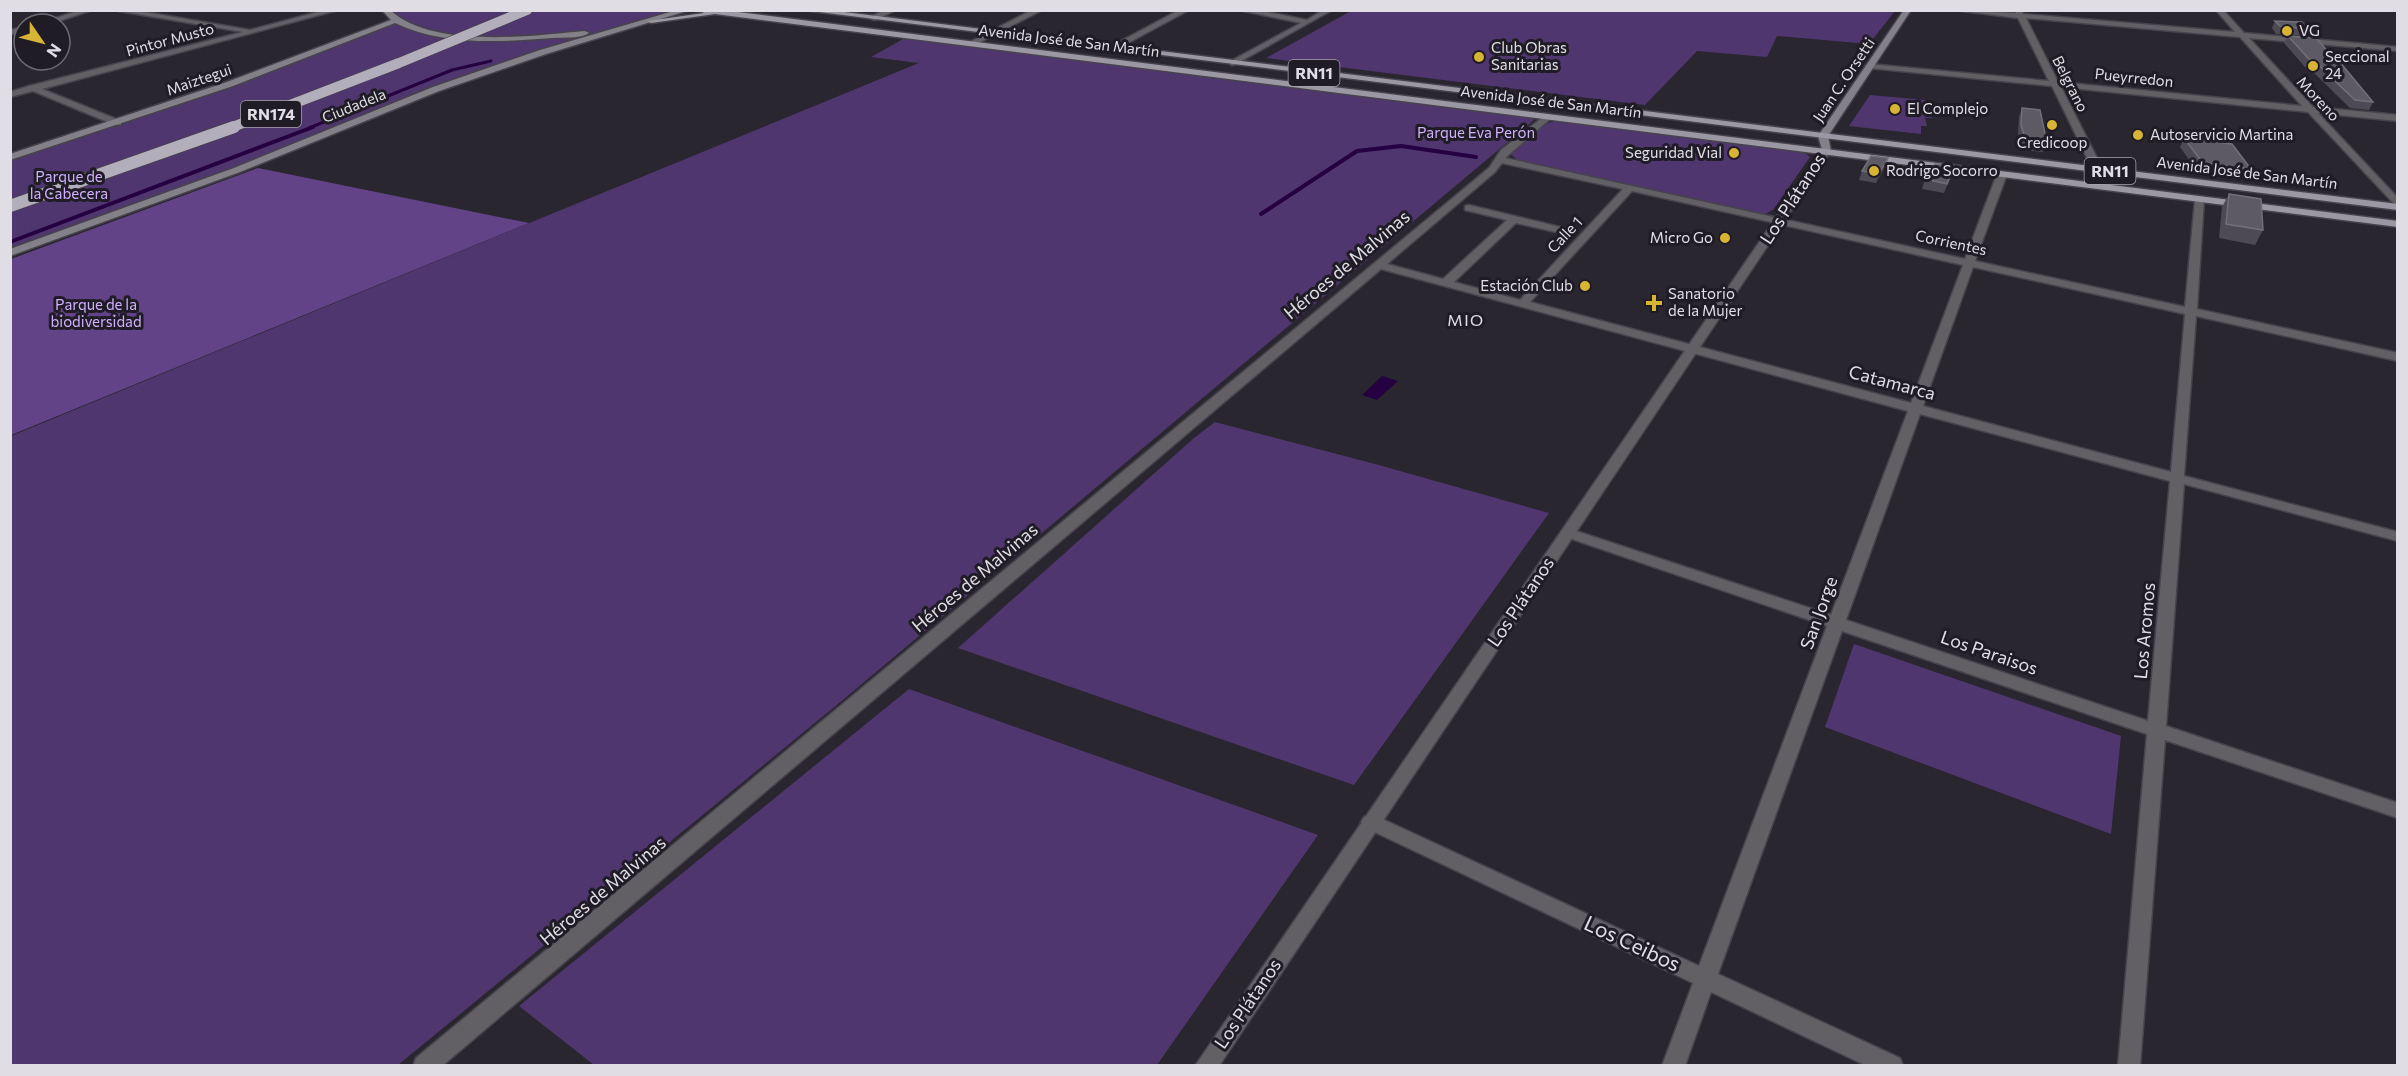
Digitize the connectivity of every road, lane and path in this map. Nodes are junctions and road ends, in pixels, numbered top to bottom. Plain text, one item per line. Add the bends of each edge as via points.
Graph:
1 (89, 10) edge
2 (116, 10) edge
3 (335, 10) edge
4 (385, 10) edge
5 (512, 10) edge
6 (527, 10) edge
7 (687, 10) edge
8 (701, 10) edge
9 (806, 10) edge
10 (893, 10) edge
11 (1039, 10) edge
12 (1186, 10) edge
13 (1242, 10) edge
14 (1329, 10) edge
15 (1908, 10) edge
16 (1957, 10) edge
17 (2219, 10) edge
18 (720, 13) junction
19 (2019, 13) edge
20 (72, 15) edge
21 (872, 18) junction
22 (394, 21) junction
23 (648, 21) junction
24 (1308, 22) junction
25 (254, 32) junction
26 (988, 33) junction
27 (2242, 35) junction
28 (970, 44) junction
29 (1112, 48) junction
30 (2397, 49) edge
31 (1234, 63) junction
32 (1869, 66) junction
33 (2055, 84) junction
34 (10, 85) edge
35 (34, 89) junction
36 (10, 95) edge
37 (2310, 109) junction
38 (1547, 117) junction
39 (2397, 118) edge
40 (118, 123) junction
41 (1823, 136) junction
42 (1826, 151) junction
43 (10, 157) edge
44 (1498, 159) junction
45 (2098, 170) junction
46 (2002, 174) junction
47 (1630, 188) junction
48 (10, 199) edge
49 (2200, 200) junction
50 (10, 206) edge
51 (2397, 206) edge
52 (1469, 208) dead end
53 (1514, 219) junction
54 (1779, 220) junction
55 (2397, 224) edge
56 (1560, 230) dead end
57 (10, 253) edge
58 (1970, 263) junction
59 (1377, 265) junction
60 (1446, 283) junction
61 (1523, 303) junction
62 (2190, 311) junction
63 (1693, 348) junction
64 (2397, 357) edge
65 (1916, 408) junction
66 (2177, 478) junction
67 (1568, 532) junction
68 (2397, 537) edge
69 (1836, 622) junction
70 (2156, 730) junction
71 (2397, 811) edge
72 (1371, 822) junction
73 (1705, 978) junction
74 (424, 1065) edge
75 (1206, 1065) edge
76 (1673, 1065) edge
77 (1892, 1065) edge
78 (2129, 1065) edge

1 - 20 street
2 - 25 street
3 - 25 street, Pintor Musto
4 - 22 main road
5 - 48 highway, RN174, bridge via 275,106
6 - 50 highway, RN174, bridge via 356,81
7 - 23 main road
8 - 18 main road, Avenida José de San Martín / RN11
9 - 21 main road, Avenida José de San Martín / RN11
10 - 21 street
11 - 26 street
12 - 29 street
13 - 24 street
14 - 24 street
15 - 32 main road, Juan C. Orsetti
16 - 19 street
17 - 27 street, Moreno
18 - 23 main road
18 - 28 main road, Avenida José de San Martín / RN11
19 - 27 street
19 - 33 street, Belgrano
21 - 26 main road, Avenida José de San Martín / RN11
22 - 23 main road via 424,32 499,38 579,33
22 - 40 main road, Maiztegui
23 - 57 main road, Ciudadela via 436,89 237,170
24 - 31 street
25 - 35 street, Pintor Musto
26 - 28 street
26 - 29 main road, Avenida José de San Martín / RN11
27 - 30 street
27 - 37 street, Moreno
28 - 38 main road, Avenida José de San Martín / RN11
29 - 31 main road, Avenida José de San Martín / RN11
31 - 41 main road, Avenida José de San Martín / RN11
32 - 33 street, Pueyrredon
32 - 41 main road, Juan C. Orsetti
33 - 37 street, Pueyrredon
33 - 45 street, Belgrano
34 - 35 street
35 - 36 street, Pintor Musto
35 - 40 street
37 - 39 street, Pueyrredon
37 - 51 street, Moreno
38 - 42 main road, Avenida José de San Martín / RN11
38 - 44 street, Héroes de Malvinas
40 - 43 main road, Maiztegui
41 - 42 main road, Los Plátanos
41 - 45 main road, Avenida José de San Martín / RN11
42 - 46 main road, Avenida José de San Martín / RN11
42 - 54 street, Los Plátanos
44 - 47 street, Corrientes
44 - 59 street, Héroes de Malvinas via 1492,170
45 - 51 main road, Avenida José de San Martín / RN11
46 - 49 main road, Avenida José de San Martín / RN11
46 - 58 street, San Jorge
47 - 54 street, Corrientes
47 - 61 street, Calle 1
49 - 55 main road, Avenida José de San Martín / RN11
49 - 62 street, Los Aromos
52 - 53 street
53 - 56 street
53 - 60 street
54 - 58 street, Corrientes
54 - 63 street, Los Plátanos
58 - 62 street, Corrientes
58 - 65 street, San Jorge
59 - 60 street, Catamarca
59 - 74 street, Héroes de Malvinas
60 - 61 street, Catamarca
61 - 63 street, Catamarca
62 - 64 street, Corrientes
62 - 66 street, Los Aromos
63 - 65 street, Catamarca
63 - 67 street, Los Plátanos
65 - 66 street, Catamarca
65 - 69 street, San Jorge
66 - 68 street, Catamarca
66 - 70 street, Los Aromos
67 - 69 street, Los Paraisos
67 - 72 street, Los Plátanos
69 - 70 street, Los Paraisos
69 - 73 street, San Jorge
70 - 71 street, Los Paraisos
70 - 78 street, Los Aromos
72 - 73 street, Los Ceibos
72 - 75 street, Los Plátanos
73 - 76 street, San Jorge
73 - 77 street, Los Ceibos

